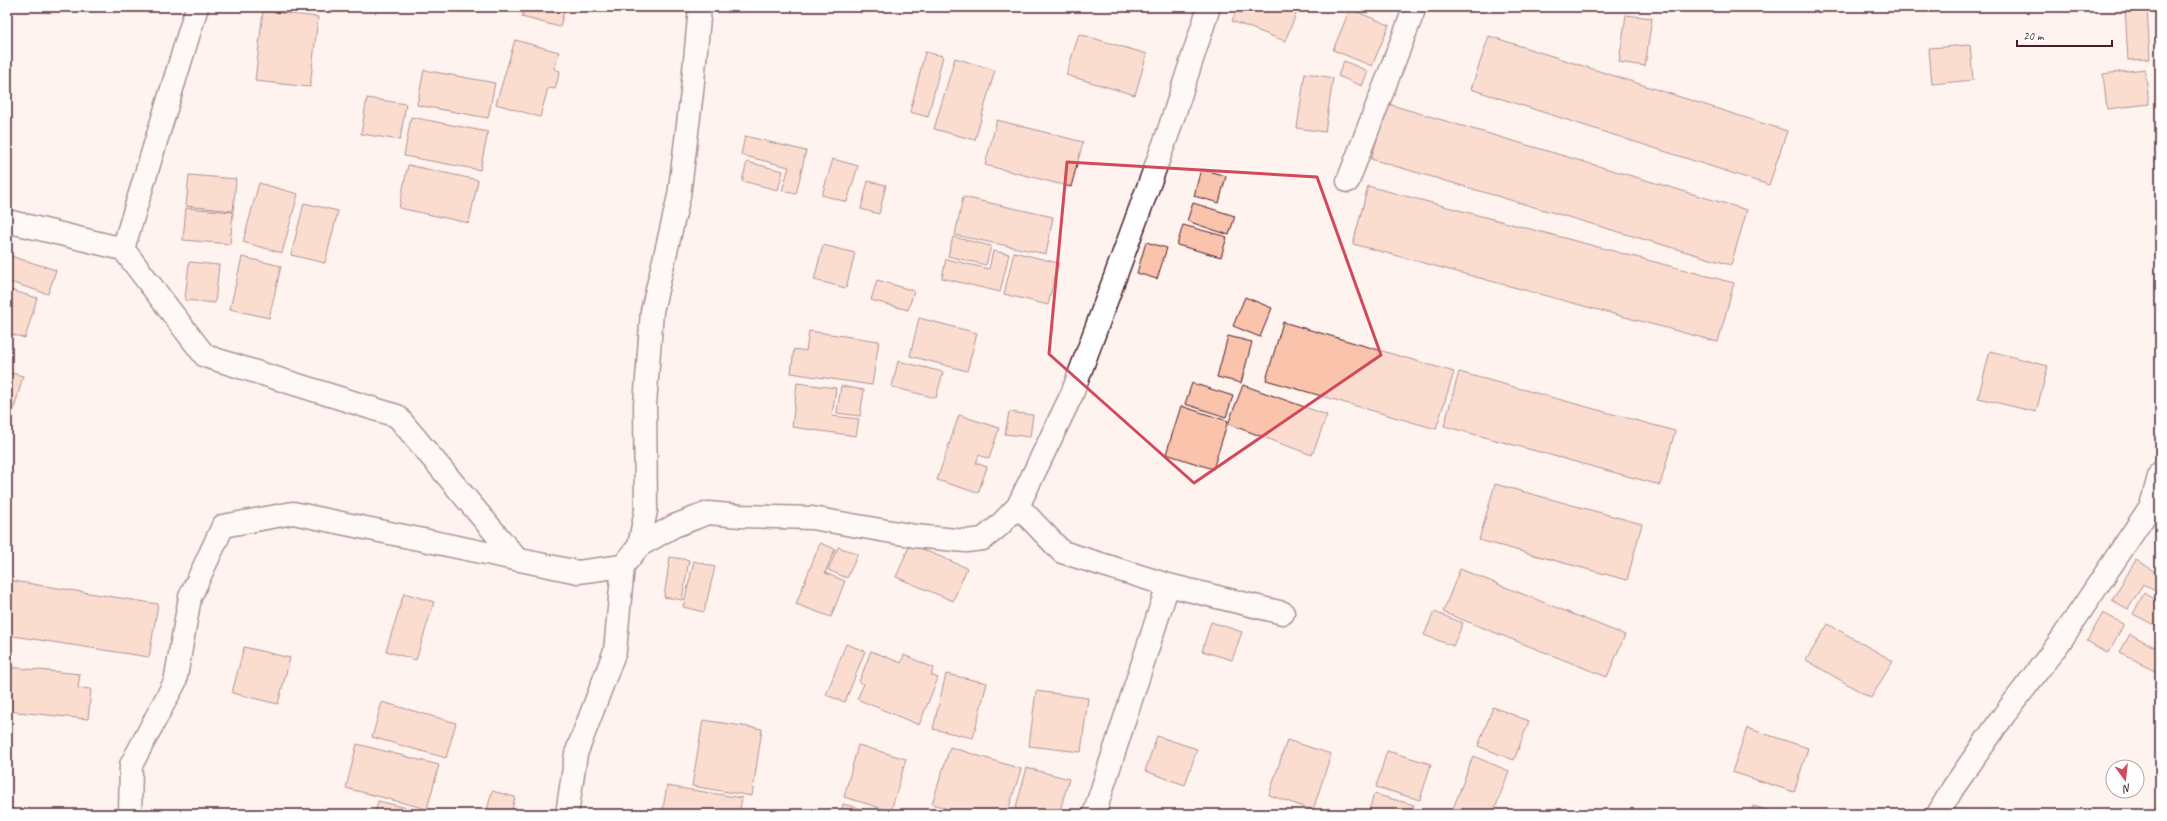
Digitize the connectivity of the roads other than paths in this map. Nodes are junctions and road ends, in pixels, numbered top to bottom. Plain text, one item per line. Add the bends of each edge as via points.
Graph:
1 (197, 7) edge
2 (700, 7) edge
3 (1209, 7) edge
4 (1415, 7) edge
5 (1348, 181) dead end
6 (7, 221) edge
7 (123, 249) junction
8 (2160, 473) edge
9 (1018, 506) junction
10 (639, 546) junction
11 (516, 558) junction
12 (623, 566) junction
13 (1168, 585) junction
14 (1283, 612) dead end
15 (130, 814) edge
16 (567, 814) edge
17 (1094, 814) edge
18 (1938, 814) edge

1 - 7 street
2 - 10 street via 679,196 652,311 645,405 646,510
3 - 9 street via 1168,133 1072,394
4 - 5 street
6 - 7 street
7 - 11 street via 205,356 397,416
8 - 18 street via 2151,506 2059,643 1953,788
9 - 10 street via 983,538 966,541 915,536 812,518 708,513 674,526
9 - 13 street via 1062,552
10 - 12 street
11 - 12 street via 578,572
11 - 15 street via 294,513 223,526 190,597 175,682 130,765
12 - 16 street via 615,651 576,754
13 - 14 street
13 - 17 street

